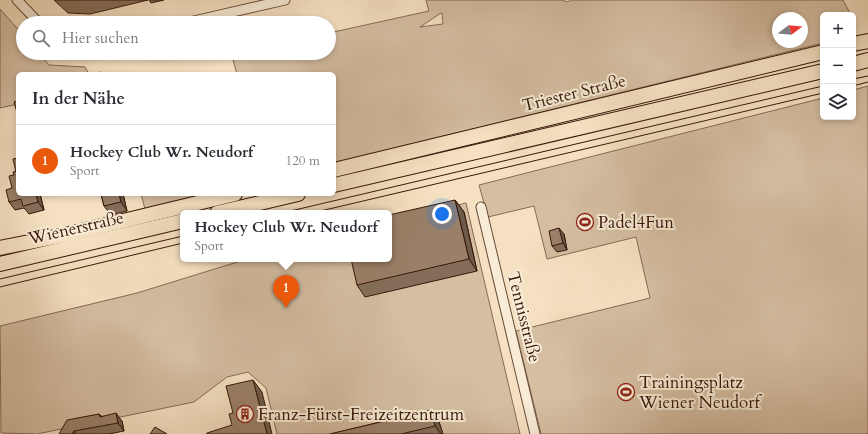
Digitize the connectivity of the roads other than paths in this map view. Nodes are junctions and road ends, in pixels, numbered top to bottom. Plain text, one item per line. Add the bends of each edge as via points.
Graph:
1 (17, 0) edge
2 (285, 0) edge
3 (32, 16) edge
4 (215, 16) edge
5 (868, 41) edge
6 (856, 43) edge
7 (820, 53) edge
8 (868, 60) edge
9 (856, 63) edge
10 (820, 72) edge
11 (336, 170) edge
12 (336, 186) edge
13 (226, 196) edge
14 (289, 196) edge
15 (481, 207) dead end
16 (230, 210) edge
17 (180, 222) edge
18 (0, 248) edge
19 (0, 264) edge
20 (535, 434) edge

1 - 3 street
2 - 4 street
5 - 6 main road
7 - 11 main road, Triester Straße
8 - 9 main road
10 - 12 main road, Triester Straße
13 - 18 main road, Wienerstraße
14 - 16 main road
15 - 20 street, Tennisstraße
17 - 19 main road, Wienerstraße

